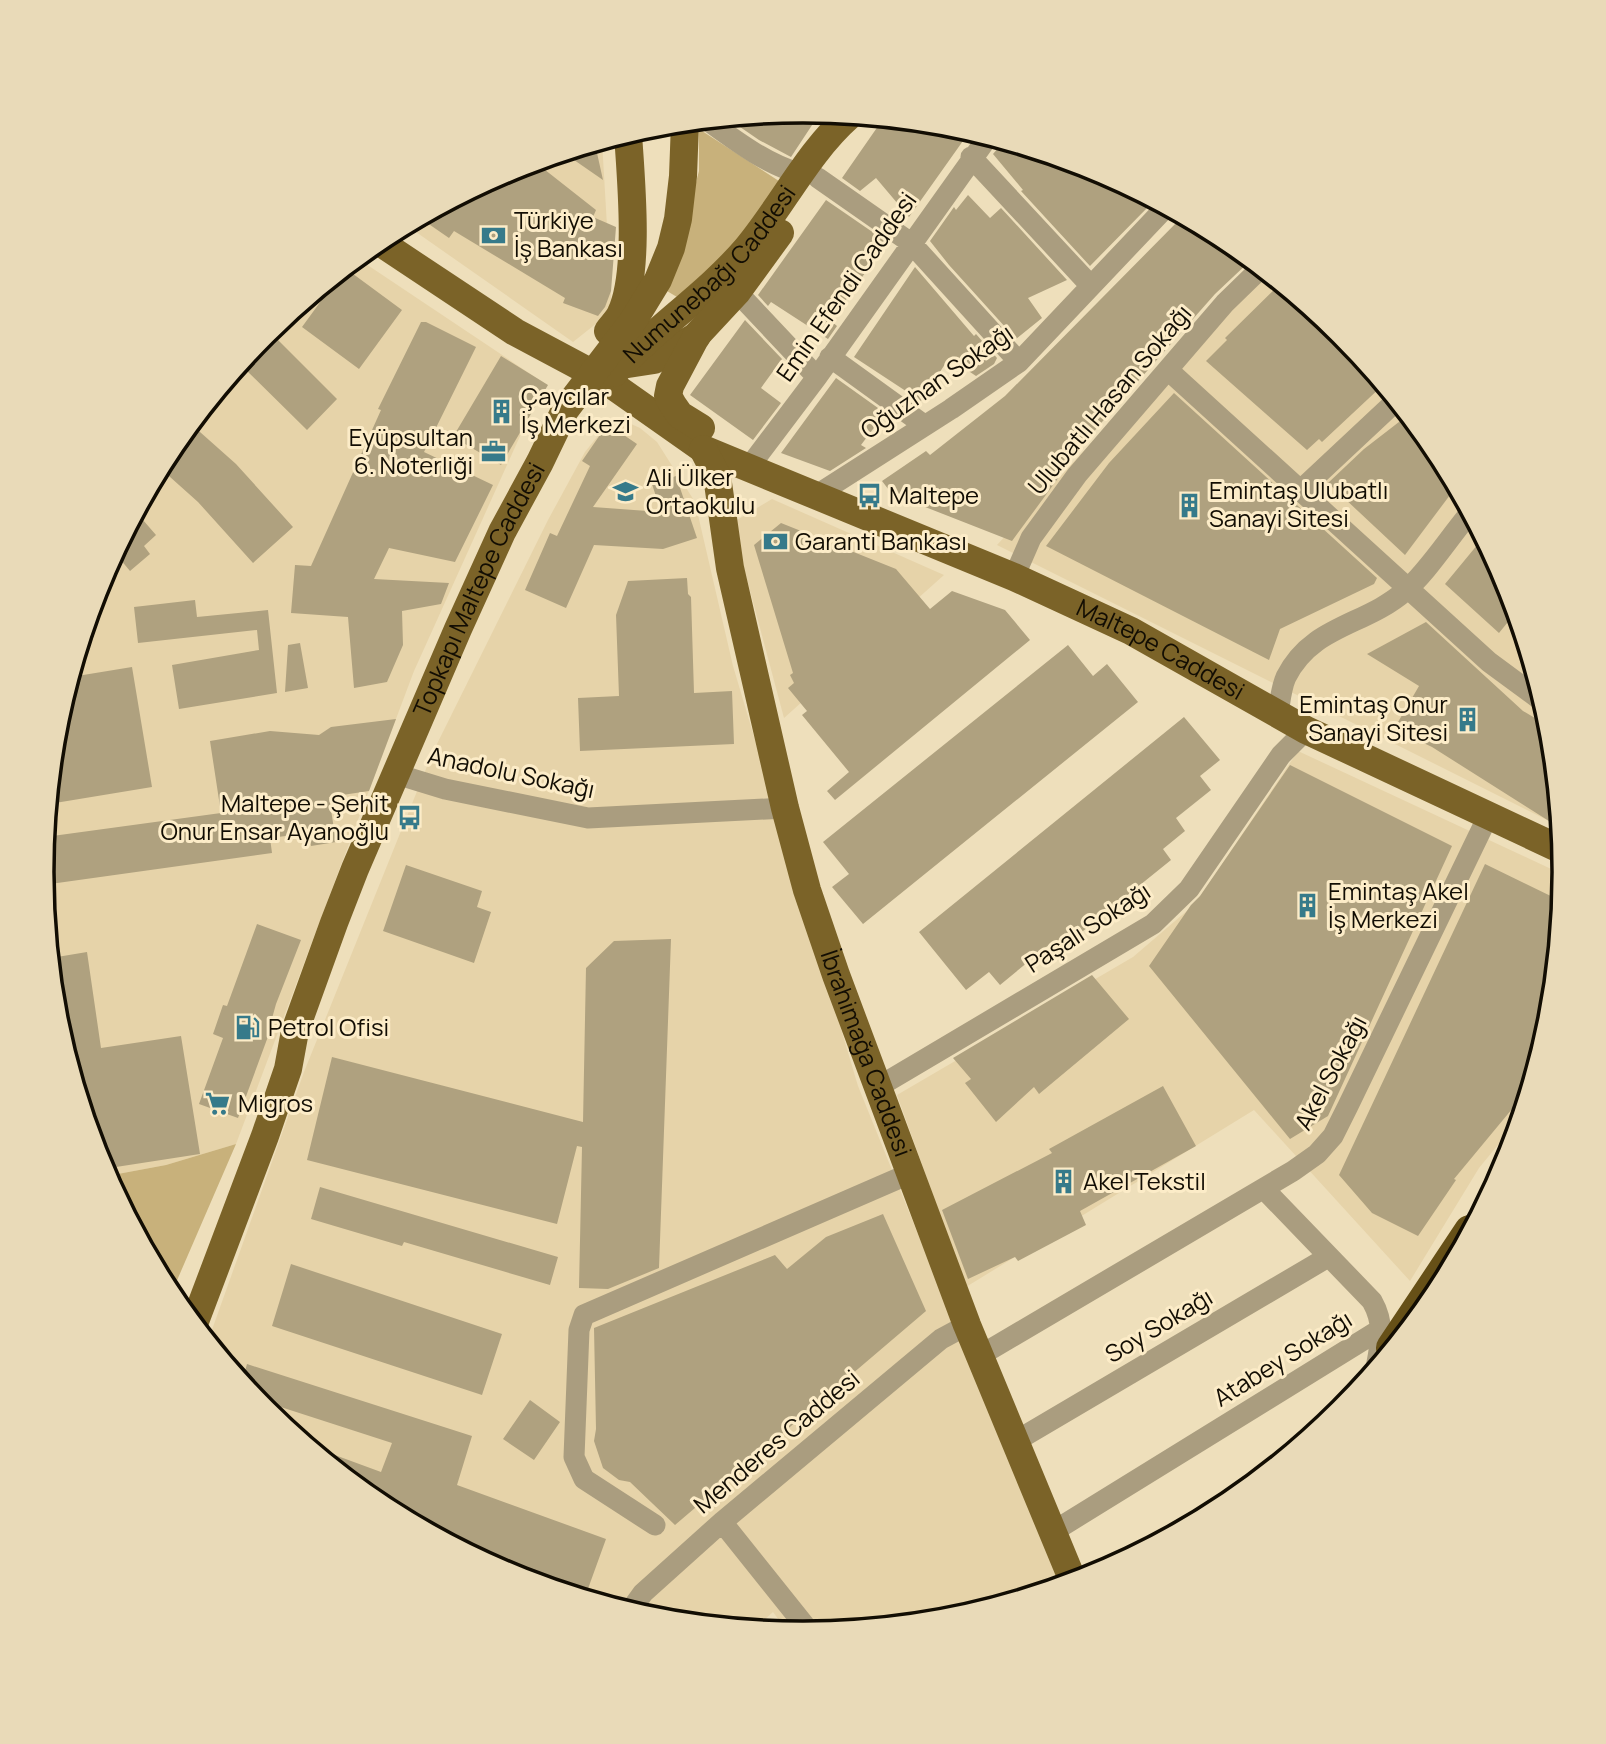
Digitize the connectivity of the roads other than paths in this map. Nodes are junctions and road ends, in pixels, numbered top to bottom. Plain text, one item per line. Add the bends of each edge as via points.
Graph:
1 (843, 125) edge
2 (849, 125) edge
3 (719, 129) edge
4 (685, 133) edge
5 (628, 145) edge
6 (981, 145) edge
7 (971, 158) junction
8 (809, 176) junction
9 (1155, 212) edge
10 (911, 243) junction
11 (389, 248) edge
12 (1254, 275) edge
13 (1091, 286) junction
14 (737, 292) junction
15 (697, 335) junction
16 (830, 357) junction
17 (571, 362) junction
18 (1019, 362) junction
19 (1168, 370) junction
20 (817, 377) junction
21 (1390, 407) edge
22 (924, 425) junction
23 (703, 449) junction
24 (540, 462) junction
25 (749, 467) junction
26 (1302, 489) junction
27 (816, 496) junction
28 (722, 506) junction
29 (1464, 521) edge
30 (1014, 577) junction
31 (1408, 589) junction
32 (1529, 692) edge
33 (1278, 713) junction
34 (1306, 730) junction
35 (396, 774) junction
36 (785, 808) junction
37 (1489, 814) junction
38 (1551, 845) edge
39 (878, 1087) junction
40 (911, 1173) junction
41 (1264, 1189) junction
42 (229, 1215) junction
43 (1328, 1257) junction
44 (1423, 1292) edge
45 (188, 1299) edge
46 (198, 1312) edge
47 (967, 1325) junction
48 (1387, 1339) edge
49 (981, 1355) junction
50 (1016, 1441) junction
51 (722, 1522) junction
52 (655, 1525) dead end
53 (1054, 1531) junction
54 (1069, 1572) edge
55 (637, 1601) edge
56 (801, 1621) edge

1 - 8 main road, Numunebağı Caddesi
2 - 8 main road
3 - 8 street via 779,167
4 - 24 main road, Topkapı Maltepe Caddesi via 678,219 658,280 633,321 565,410
5 - 17 main road via 631,255 625,299 608,330
6 - 7 street, Emin Efendi Caddesi
7 - 10 street, Emin Efendi Caddesi
7 - 13 street
8 - 10 street
8 - 14 main road via 772,246
8 - 24 main road, Numunebağı Caddesi via 706,291 633,352
9 - 13 street, Oğuzhan Sokağı
10 - 16 street, Emin Efendi Caddesi
10 - 18 street
11 - 17 main road via 516,332
12 - 19 street, Ulubatlı Hasan Sokağı
13 - 18 street, Oğuzhan Sokağı
14 - 15 main road
14 - 20 street
15 - 17 main road via 640,364 601,368
15 - 25 main road via 668,396 681,415 738,454
16 - 20 street, Emin Efendi Caddesi
16 - 22 street
17 - 23 main road via 605,380
18 - 22 street, Oğuzhan Sokağı
19 - 26 street
19 - 30 street, Ulubatlı Hasan Sokağı via 1077,475 1031,538
20 - 25 street, Emin Efendi Caddesi
21 - 26 street
22 - 27 street, Oğuzhan Sokağı
23 - 25 main road, Maltepe Caddesi
23 - 28 main road, İbrahimağa Caddesi via 717,476
24 - 35 main road, Topkapı Maltepe Caddesi via 502,532
25 - 27 main road, Maltepe Caddesi
25 - 28 main road
26 - 31 street
27 - 30 main road, Maltepe Caddesi
28 - 36 main road, İbrahimağa Caddesi via 730,568
29 - 31 street
30 - 33 main road, Maltepe Caddesi via 1131,631
31 - 32 street
31 - 33 street via 1386,606 1310,645 1285,679
33 - 34 main road, Maltepe Caddesi
34 - 37 main road, Maltepe Caddesi
34 - 39 street, Paşalı Sokağı via 1281,755 1189,889 1153,924
35 - 36 street, Anadolu Sokağı via 456,792 588,818
35 - 42 main road, Topkapı Maltepe Caddesi via 295,1031 276,1066
36 - 39 main road, İbrahimağa Caddesi via 807,890
37 - 38 main road, Maltepe Caddesi
37 - 41 street, Akel Sokağı via 1333,1136 1317,1154
39 - 40 main road, İbrahimağa Caddesi
40 - 47 main road, İbrahimağa Caddesi
40 - 52 street via 584,1315 579,1329 573,1457 584,1479
41 - 43 street, Atabey Sokağı
41 - 49 street, Akel Sokağı
42 - 45 main road, Topkapı Maltepe Caddesi
42 - 46 main road, Topkapı Maltepe Caddesi
43 - 48 street, Atabey Sokağı via 1372,1301
43 - 50 street, Soy Sokağı
44 - 48 highway
47 - 49 main road, İbrahimağa Caddesi
47 - 51 street, Menderes Caddesi via 941,1339
48 - 53 street, Atabey Sokağı
49 - 50 main road, İbrahimağa Caddesi
50 - 53 main road, İbrahimağa Caddesi
51 - 55 street, Menderes Caddesi
51 - 56 street
53 - 54 main road, İbrahimağa Caddesi

